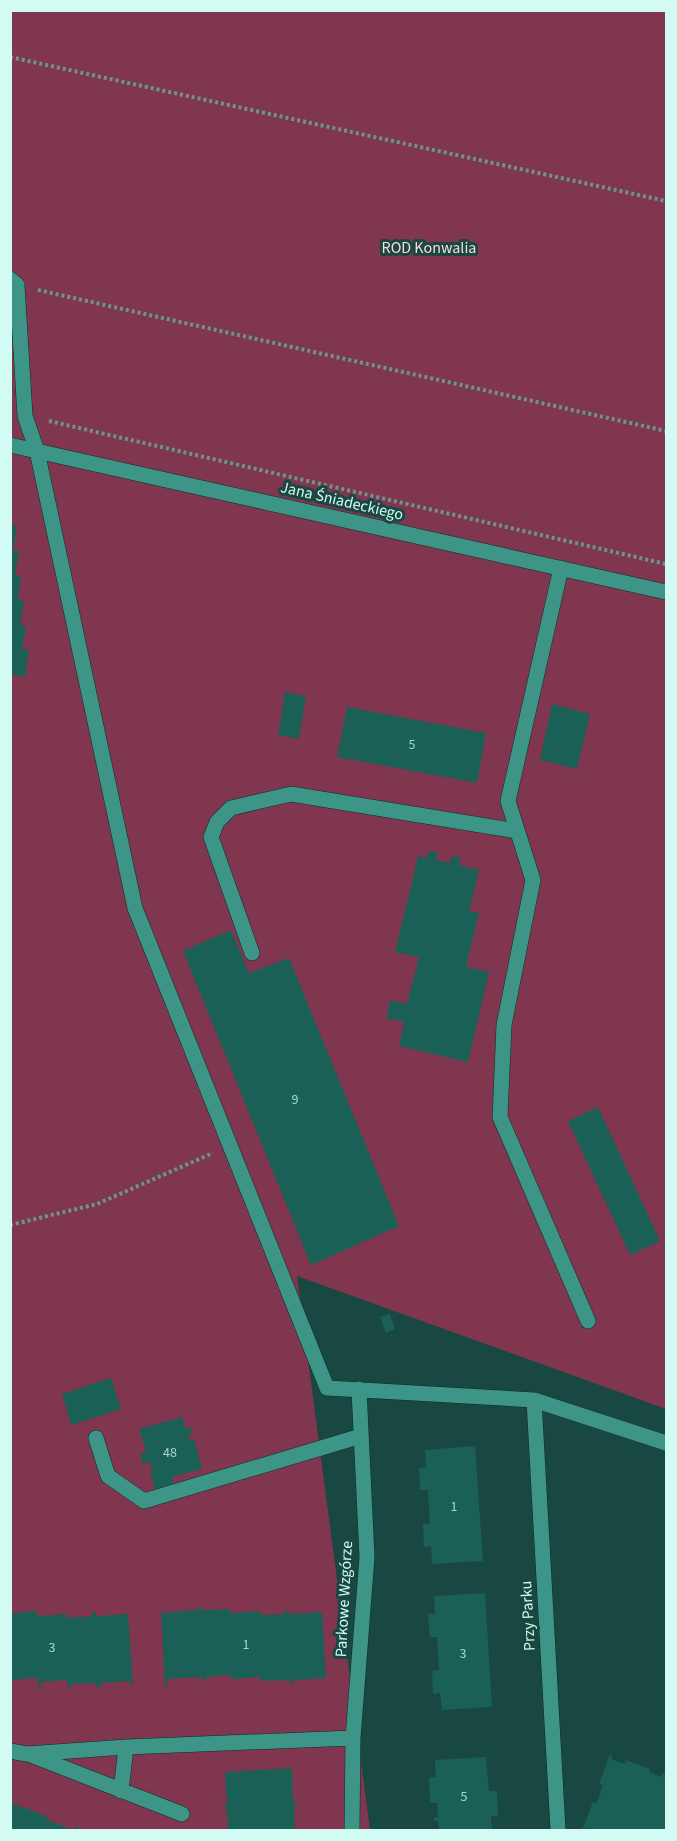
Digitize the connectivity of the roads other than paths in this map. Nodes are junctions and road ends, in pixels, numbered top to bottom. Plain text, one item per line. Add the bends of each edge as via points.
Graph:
1 (14, 282) edge
2 (10, 445) edge
3 (37, 451) junction
4 (561, 568) junction
5 (666, 592) edge
6 (517, 831) junction
7 (252, 953) dead end
8 (588, 1321) dead end
9 (359, 1389) junction
10 (534, 1400) junction
11 (361, 1436) junction
12 (96, 1438) dead end
13 (666, 1443) edge
14 (353, 1738) junction
15 (126, 1747) junction
16 (10, 1750) edge
17 (27, 1754) junction
18 (121, 1791) junction
19 (182, 1814) dead end
20 (352, 1830) edge
21 (558, 1830) edge

1 - 3 street via 25,416
2 - 3 street, Jana Śniadeckiego
3 - 4 street, Jana Śniadeckiego
3 - 9 street via 135,908 327,1388
4 - 5 street, Jana Śniadeckiego
4 - 6 street via 508,801
6 - 7 street via 291,794 231,808 217,822 211,837
6 - 8 street via 533,880 504,1025 500,1117
9 - 10 street
9 - 11 street, Parkowe Wzgórze
10 - 13 street
10 - 21 street, Przy Parku
11 - 12 street via 144,1501 108,1476
11 - 14 street, Parkowe Wzgórze via 367,1557
14 - 15 street
14 - 20 street, Parkowe Wzgórze
15 - 17 street
15 - 18 street
16 - 17 street
17 - 18 street
18 - 19 street

